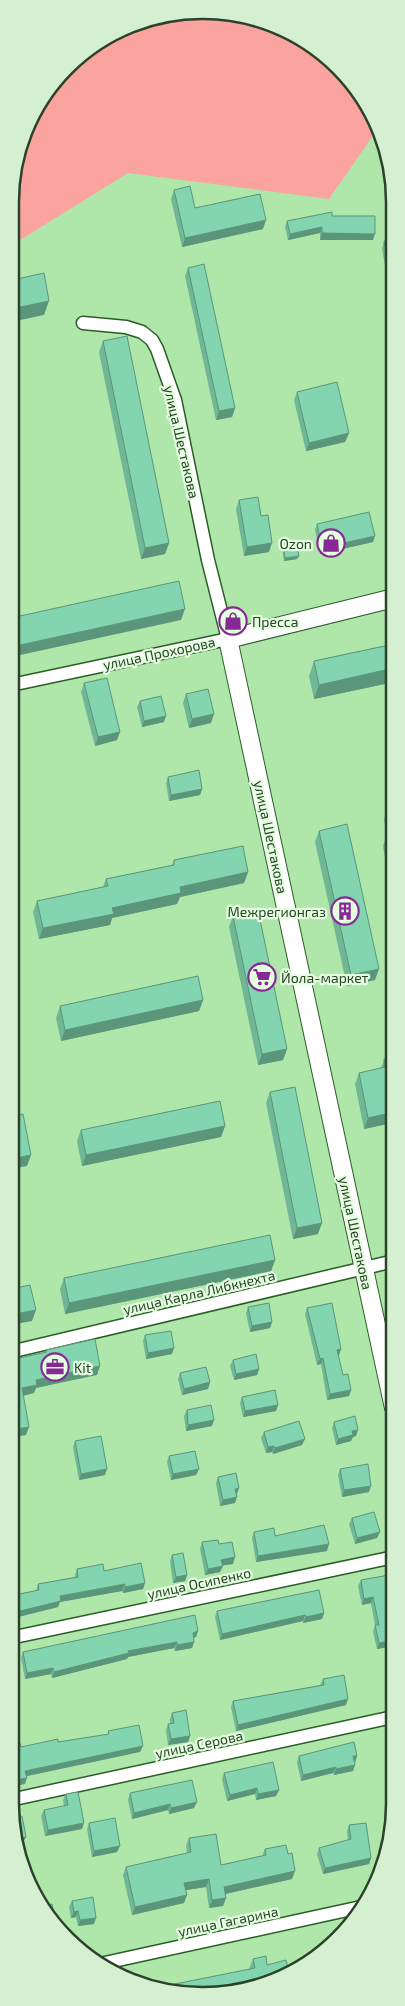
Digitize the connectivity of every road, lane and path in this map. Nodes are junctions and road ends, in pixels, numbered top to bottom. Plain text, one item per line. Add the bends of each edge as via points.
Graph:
1 (83, 323) dead end
2 (386, 600) edge
3 (228, 639) junction
4 (19, 683) edge
5 (386, 1264) edge
6 (364, 1268) junction
7 (19, 1350) edge
8 (386, 1371) edge
9 (386, 1559) edge
10 (19, 1636) edge
11 (386, 1718) edge
12 (19, 1798) edge
13 (353, 1909) edge
14 (109, 1962) edge

1 - 3 street, улица Шестакова via 126,327 142,332 157,349 175,400
2 - 3 main road, улица Прохорова
3 - 4 street, улица Прохорова
3 - 6 main road, улица Шестакова
5 - 6 street, улица Карла Либкнехта
6 - 7 street, улица Карла Либкнехта
6 - 8 main road, улица Шестакова
9 - 10 street, улица Осипенко
11 - 12 street, улица Серова
13 - 14 street, улица Гагарина

